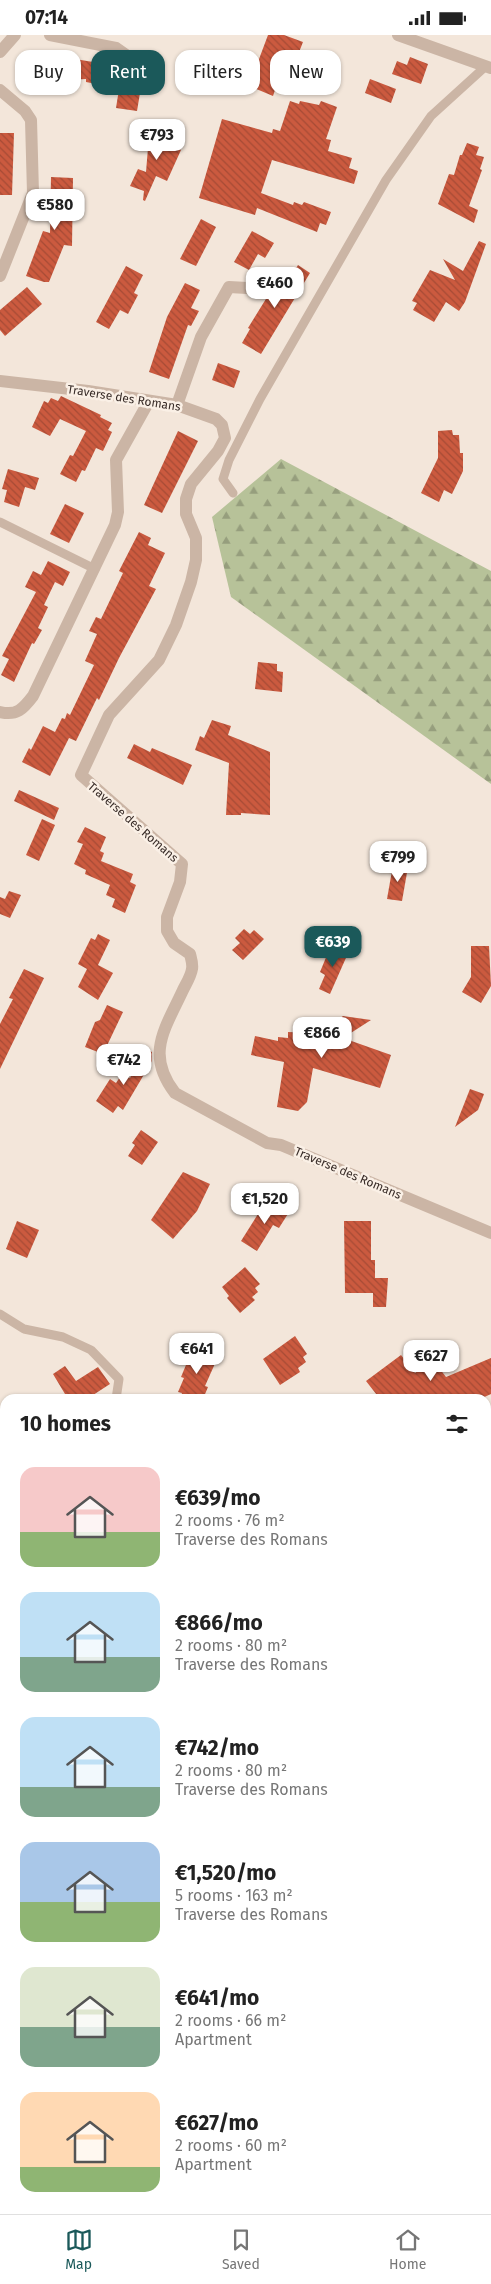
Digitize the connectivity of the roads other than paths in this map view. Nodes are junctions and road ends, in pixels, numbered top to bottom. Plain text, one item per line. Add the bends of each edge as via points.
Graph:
1 (15, 35) edge
2 (50, 35) edge
3 (398, 35) edge
4 (119, 50) edge
5 (0, 52) edge
6 (489, 67) edge
7 (0, 90) edge
8 (0, 276) edge
9 (247, 288) dead end
10 (0, 381) edge
11 (149, 401) junction
12 (177, 405) junction
13 (233, 493) dead end
14 (0, 522) edge
15 (95, 569) junction
16 (0, 712) edge
17 (491, 1233) edge
18 (0, 1314) edge
19 (117, 1394) edge

1 - 5 street
2 - 4 street
3 - 6 street
6 - 13 lane via 431,115 386,180 260,399 229,460 222,479
7 - 8 street via 32,120 33,193
9 - 12 street via 229,287 201,337
10 - 11 street, Traverse des Romans
11 - 12 street, Traverse des Romans
11 - 15 street via 116,461 118,512
12 - 17 street, Traverse des Romans via 216,419 222,425 225,439 191,484 186,499 186,514 196,538 191,582 159,660 110,715 81,775 182,864 180,882 166,917 167,931 174,943 190,953 192,969 161,1034 160,1067 175,1093 266,1143 281,1145
14 - 15 lane
15 - 16 street via 33,696 22,710 9,714
18 - 19 lane via 24,1329 63,1337 91,1350 119,1379

